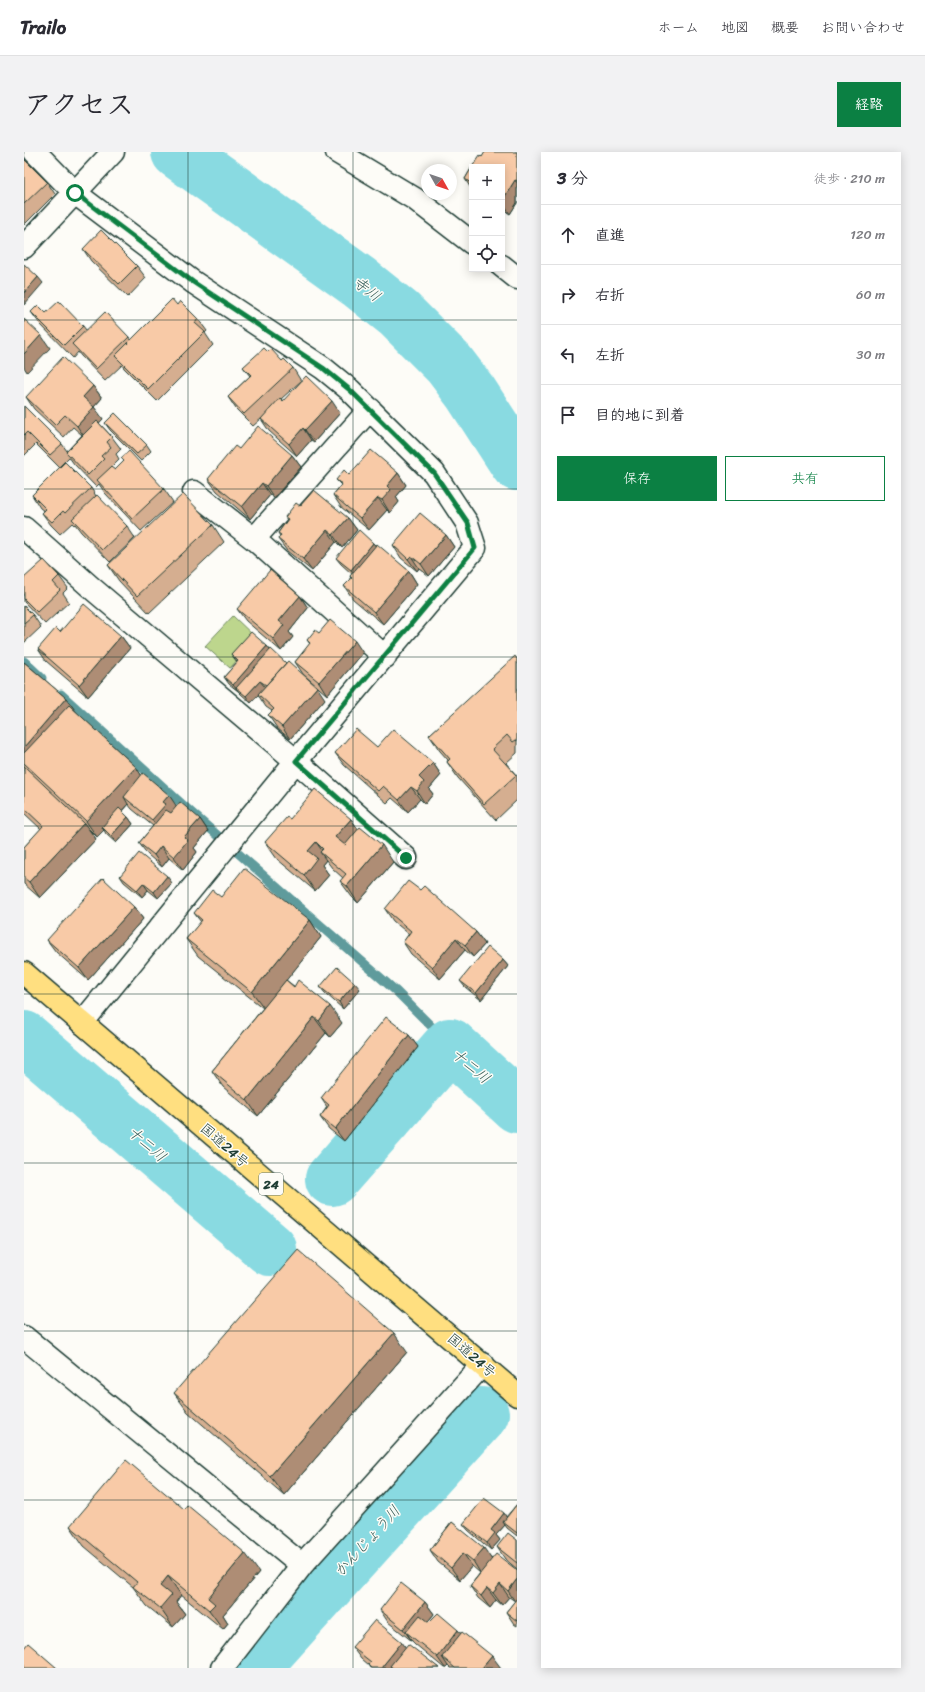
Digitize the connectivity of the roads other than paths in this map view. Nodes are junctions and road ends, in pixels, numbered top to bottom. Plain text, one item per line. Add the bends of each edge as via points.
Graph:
1 (35, 152) edge
2 (113, 152) edge
3 (337, 152) edge
4 (78, 190) junction
5 (469, 241) edge
6 (24, 247) edge
7 (505, 268) edge
8 (517, 278) edge
9 (370, 409) junction
10 (194, 492) dead end
11 (24, 528) edge
12 (254, 538) junction
13 (384, 657) junction
14 (296, 761) junction
15 (406, 858) dead end
16 (24, 974) edge
17 (82, 1023) junction
18 (24, 1337) edge
19 (483, 1364) junction
20 (517, 1395) edge
21 (302, 1565) junction
22 (222, 1668) edge

1 - 4 street
2 - 4 street
3 - 5 street via 415,199
4 - 6 street
4 - 9 street via 193,282 323,368
7 - 8 street
9 - 12 street
9 - 13 street via 434,473 468,523 475,548
10 - 12 street
11 - 14 street
12 - 13 street
13 - 14 street
14 - 15 street
14 - 17 street
16 - 17 highway, 国道24号 / 24
17 - 19 highway, 国道24号 / 24
18 - 21 street
19 - 20 highway, 国道24号 / 24
19 - 21 street
21 - 22 street

